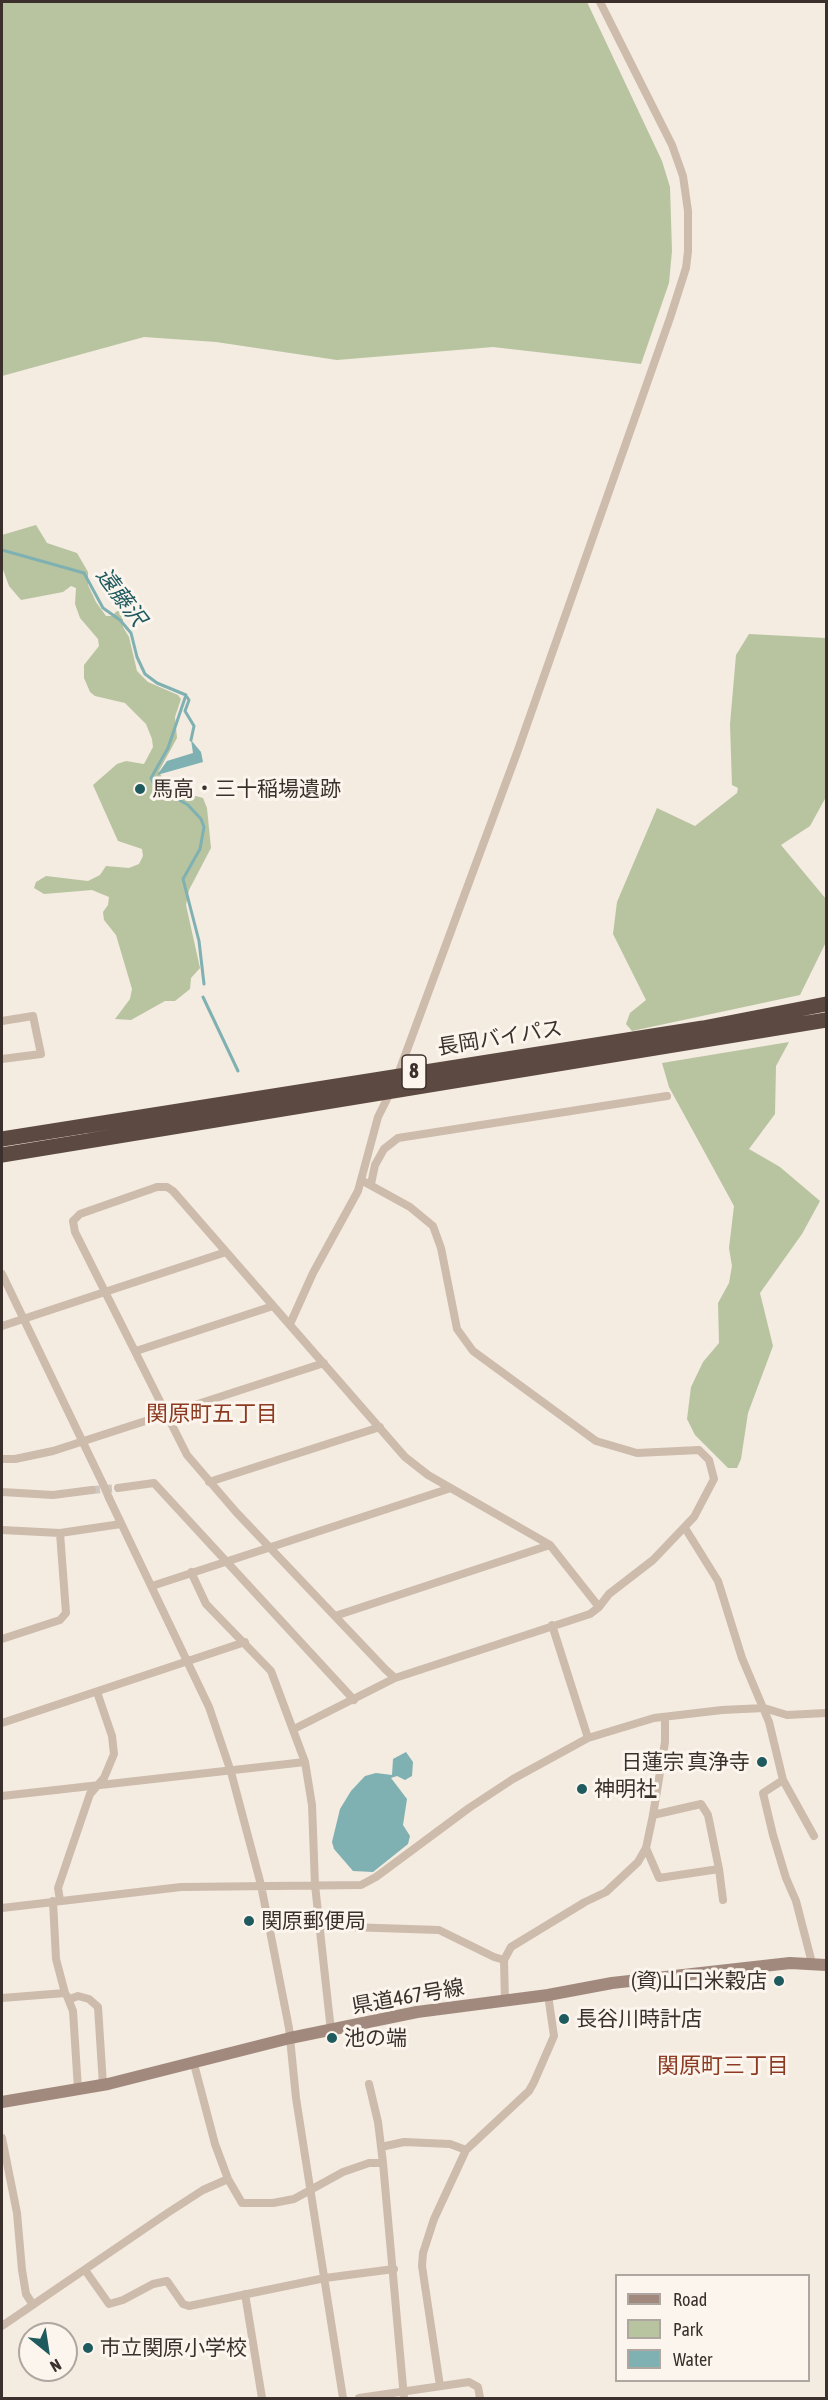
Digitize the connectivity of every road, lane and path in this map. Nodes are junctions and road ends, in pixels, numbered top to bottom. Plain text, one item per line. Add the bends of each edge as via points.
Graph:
1 (600, 2) edge
2 (826, 1004) edge
3 (826, 1020) edge
4 (2, 1021) edge
5 (2, 1059) edge
6 (398, 1075) junction
7 (390, 1092) junction
8 (667, 1096) dead end
9 (2, 1139) edge
10 (2, 1155) edge
11 (361, 1180) junction
12 (371, 1184) junction
13 (226, 1252) junction
14 (2, 1274) edge
15 (105, 1291) junction
16 (273, 1306) junction
17 (23, 1319) junction
18 (290, 1324) junction
19 (2, 1326) edge
20 (136, 1352) junction
21 (324, 1362) junction
22 (165, 1414) junction
23 (380, 1427) junction
24 (83, 1441) junction
25 (2, 1459) edge
26 (209, 1482) junction
27 (118, 1488) tunnel mouth
28 (451, 1488) junction
29 (92, 1490) tunnel mouth
30 (2, 1492) edge
31 (121, 1524) junction
32 (685, 1528) junction
33 (2, 1530) edge
34 (60, 1533) junction
35 (550, 1545) junction
36 (270, 1548) junction
37 (225, 1561) junction
38 (191, 1572) junction
39 (152, 1586) junction
40 (599, 1607) junction
41 (334, 1616) junction
42 (552, 1626) junction
43 (2, 1639) edge
44 (245, 1642) junction
45 (188, 1661) junction
46 (395, 1678) junction
47 (96, 1692) junction
48 (354, 1700) junction
49 (764, 1708) junction
50 (826, 1713) edge
51 (665, 1717) junction
52 (2, 1723) edge
53 (294, 1729) junction
54 (588, 1738) junction
55 (305, 1762) junction
56 (231, 1772) junction
57 (783, 1780) junction
58 (99, 1785) junction
59 (2, 1796) edge
60 (653, 1815) junction
61 (814, 1836) dead end
62 (646, 1848) junction
63 (719, 1869) junction
64 (261, 1885) junction
65 (315, 1885) junction
66 (723, 1900) dead end
67 (56, 1901) junction
68 (2, 1908) edge
69 (318, 1926) junction
70 (504, 1960) junction
71 (812, 1963) junction
72 (826, 1965) edge
73 (549, 1995) junction
74 (67, 1996) junction
75 (2, 1998) edge
76 (505, 2002) junction
77 (331, 2031) junction
78 (290, 2038) junction
79 (194, 2064) junction
80 (369, 2084) dead end
81 (103, 2085) junction
82 (78, 2089) junction
83 (2, 2102) edge
84 (2, 2138) edge
85 (381, 2147) junction
86 (466, 2150) junction
87 (383, 2163) junction
88 (228, 2179) junction
89 (312, 2189) junction
90 (394, 2269) junction
91 (85, 2270) junction
92 (325, 2278) junction
93 (245, 2294) junction
94 (33, 2305) junction
95 (2, 2325) edge
96 (440, 2386) junction
97 (404, 2396) edge
98 (262, 2398) edge
99 (343, 2398) edge
100 (359, 2398) edge
101 (480, 2398) edge

1 - 6 street via 672,145 683,176 688,211 686,268 518,750
2 - 6 highway, 長岡バイパス / 8 via 703,1028
3 - 7 highway, 長岡バイパス / 8
4 - 5 street via 33,1016 41,1054
6 - 7 street
6 - 9 highway, 長岡バイパス / 8
7 - 10 highway, 長岡バイパス / 8
7 - 11 street via 378,1117
8 - 12 street via 398,1138 384,1149
11 - 12 street
11 - 18 street
12 - 32 street via 433,1226 457,1329 473,1351 596,1441 637,1453 699,1450 709,1460 714,1479
13 - 15 street
13 - 15 street via 173,1191 158,1187 74,1217 72,1226
13 - 16 street
14 - 17 street
15 - 17 street
15 - 20 street
16 - 18 street
16 - 20 street
17 - 19 street
17 - 24 street
18 - 21 street
20 - 22 street
21 - 22 street
21 - 23 street
22 - 24 street
22 - 26 street via 187,1455
23 - 26 street
23 - 28 street via 405,1457
24 - 25 street via 33,1456
24 - 31 street, bridge
26 - 36 street
27 - 37 street via 154,1483
28 - 35 street
28 - 36 street
29 - 30 street via 52,1495
31 - 34 street
31 - 39 street
32 - 40 street
32 - 49 street via 718,1581 742,1658
33 - 34 street
34 - 43 street via 66,1613 60,1620
35 - 40 street
35 - 41 street
36 - 37 street
36 - 41 street
37 - 38 street
37 - 48 street
38 - 39 street
38 - 44 street via 206,1604
39 - 45 street
40 - 42 street via 590,1614
41 - 46 street
42 - 46 street
42 - 54 street
44 - 45 street
44 - 53 street via 271,1671
45 - 47 street
45 - 56 street
46 - 48 street
47 - 52 street
47 - 58 street via 114,1746 109,1769
48 - 53 street
49 - 50 street via 787,1715
49 - 51 street
49 - 57 street
51 - 54 street
51 - 60 street via 665,1742
53 - 55 street
54 - 65 street via 513,1779 370,1881 361,1885
55 - 56 street
55 - 65 street via 312,1805
56 - 58 street
56 - 64 street
57 - 61 street
57 - 71 street via 763,1793
58 - 59 street
58 - 67 street via 90,1794
60 - 62 street
60 - 63 street via 701,1804 708,1815
62 - 63 street via 659,1878
62 - 70 street via 620,1881 517,1943
63 - 66 street
64 - 65 street
64 - 67 street via 171,1888
64 - 78 street
65 - 69 street
67 - 68 street
67 - 74 street via 56,1959
69 - 70 street via 439,1930
69 - 77 street
70 - 76 street
71 - 72 main road, 県道467号線
71 - 73 main road, 県道467号線 via 612,1983
73 - 76 main road, 県道467号線
73 - 86 street via 554,2036 534,2082
74 - 75 street
74 - 81 street via 89,1999 98,2007
74 - 82 street
76 - 77 main road, 県道467号線 via 417,2012
77 - 78 main road, 県道467号線
78 - 79 main road, 県道467号線
78 - 89 street
79 - 81 main road, 県道467号線
79 - 88 street
80 - 85 street
81 - 82 main road, 県道467号線
82 - 83 main road, 県道467号線
84 - 94 street via 17,2213 26,2294
85 - 86 street via 404,2142 450,2144
85 - 87 street
86 - 96 street via 423,2253
87 - 89 street via 349,2169
87 - 90 street
88 - 89 street via 242,2203 294,2199
88 - 91 street via 203,2190
89 - 92 street
90 - 92 street
90 - 97 street
91 - 93 street via 109,2304 160,2281 171,2284 183,2304 189,2306
91 - 94 street
92 - 93 street
92 - 99 street
93 - 98 street
94 - 95 street
96 - 97 street
96 - 101 street via 469,2382 478,2387
97 - 100 street

